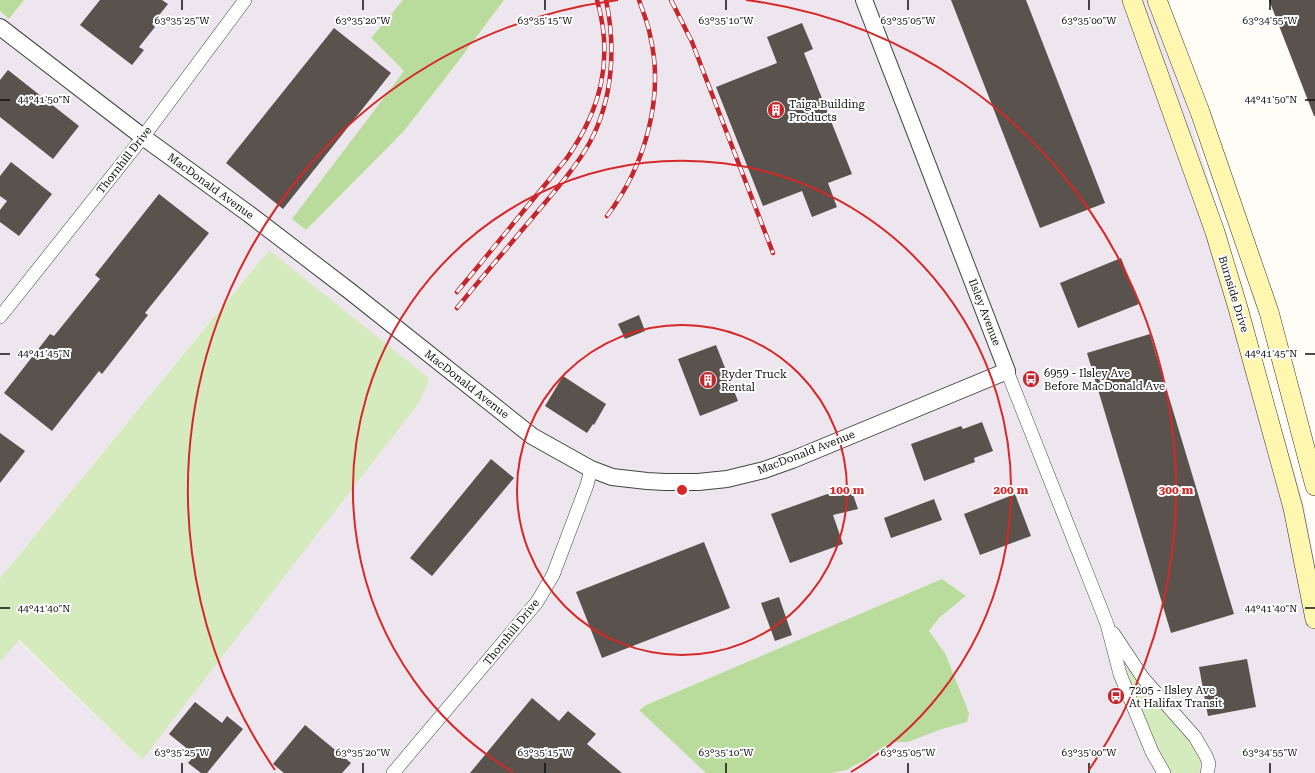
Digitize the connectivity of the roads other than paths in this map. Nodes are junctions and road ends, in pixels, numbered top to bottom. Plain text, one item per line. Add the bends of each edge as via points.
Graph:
1 (245, 0) edge
2 (864, 0) edge
3 (1132, 0) edge
4 (1157, 0) edge
5 (0, 27) edge
6 (143, 137) junction
7 (0, 317) edge
8 (1007, 372) junction
9 (591, 469) junction
10 (1315, 486) edge
11 (1315, 619) edge
12 (1107, 624) junction
13 (393, 773) edge
14 (1164, 773) edge
15 (1207, 773) edge

1 - 6 street, Thornhill Drive
2 - 8 street, Ilsley Avenue
3 - 11 main road, Burnside Drive via 1215,232 1238,308 1293,508
4 - 10 main road via 1200,112 1269,312
5 - 6 street, MacDonald Avenue
6 - 7 street, Thornhill Drive
6 - 9 street, MacDonald Avenue via 351,292 532,436
8 - 9 street, MacDonald Avenue via 792,460 727,479 665,482 612,477
8 - 12 street, Ilsley Avenue
9 - 13 street, Thornhill Drive via 553,575 537,602
12 - 14 street, Ilsley Avenue via 1120,674 1152,752
12 - 15 street, Ilsley Avenue via 1143,678 1195,736 1209,764

